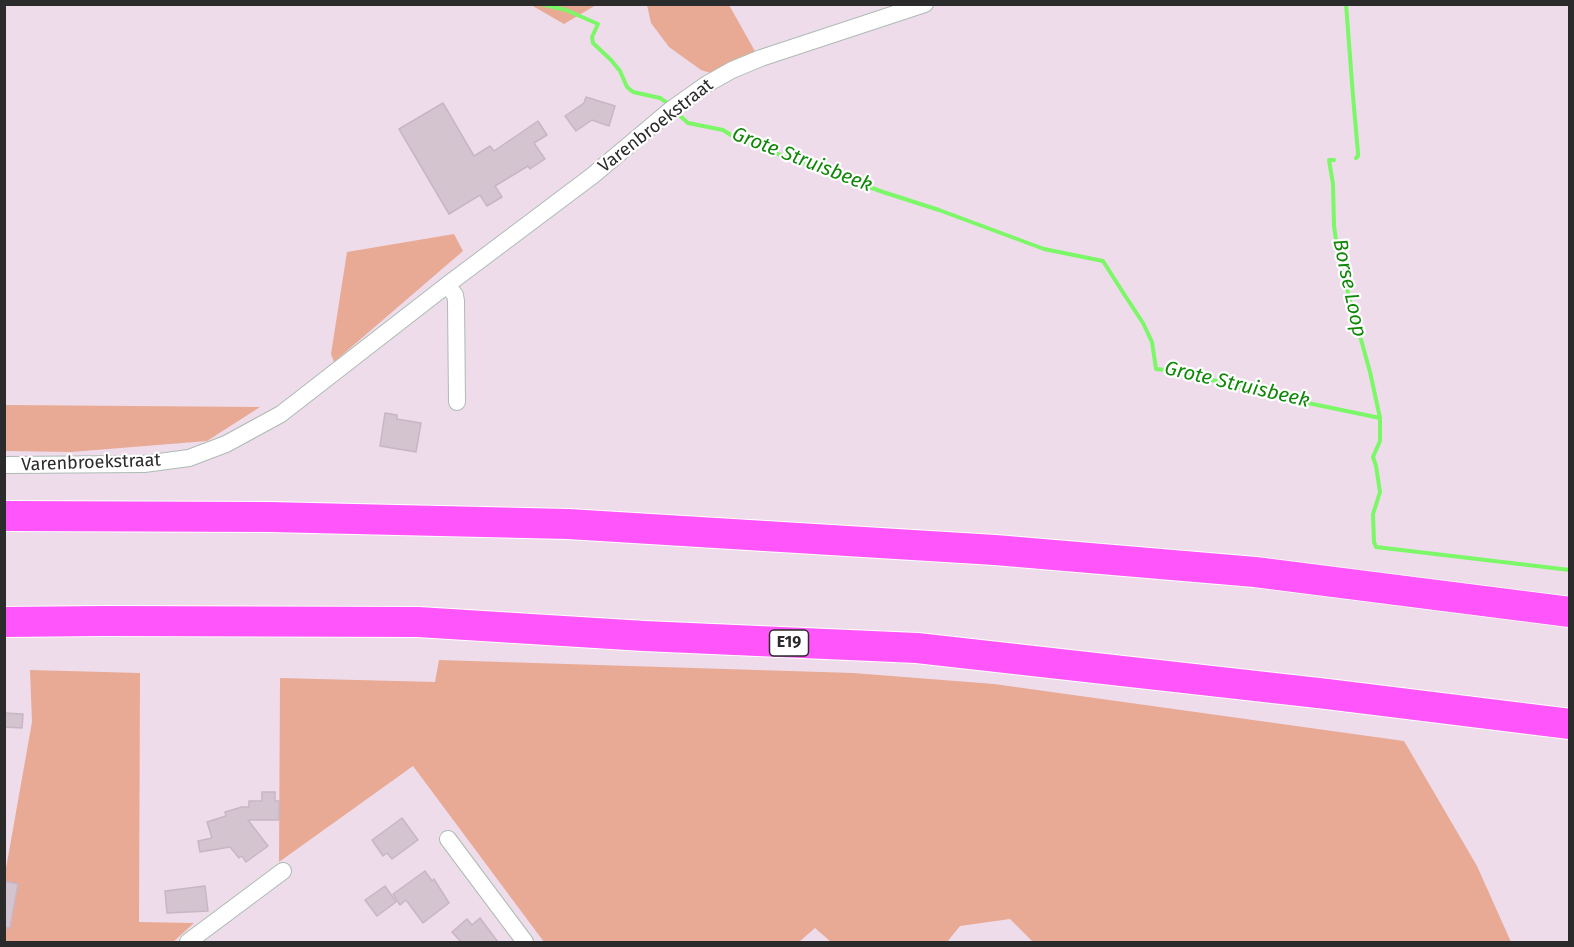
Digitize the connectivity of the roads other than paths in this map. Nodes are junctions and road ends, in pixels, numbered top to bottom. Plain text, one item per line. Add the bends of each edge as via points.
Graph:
1 (925, 4) edge
2 (447, 285) junction
3 (457, 402) dead end
4 (4, 465) edge
5 (4, 516) edge
6 (1569, 612) edge
7 (4, 622) edge
8 (1569, 724) edge
9 (448, 839) dead end
10 (283, 871) dead end
11 (188, 942) edge
12 (525, 942) edge

1 - 2 street, Varenbroekstraat via 761,58 707,84
2 - 3 street via 456,301
2 - 4 street, Varenbroekstraat via 281,414 226,444 189,458 144,464
5 - 6 highway via 281,517 663,529 995,550 1255,572
7 - 8 highway, E19 via 417,622 917,648
9 - 12 street
10 - 11 street

